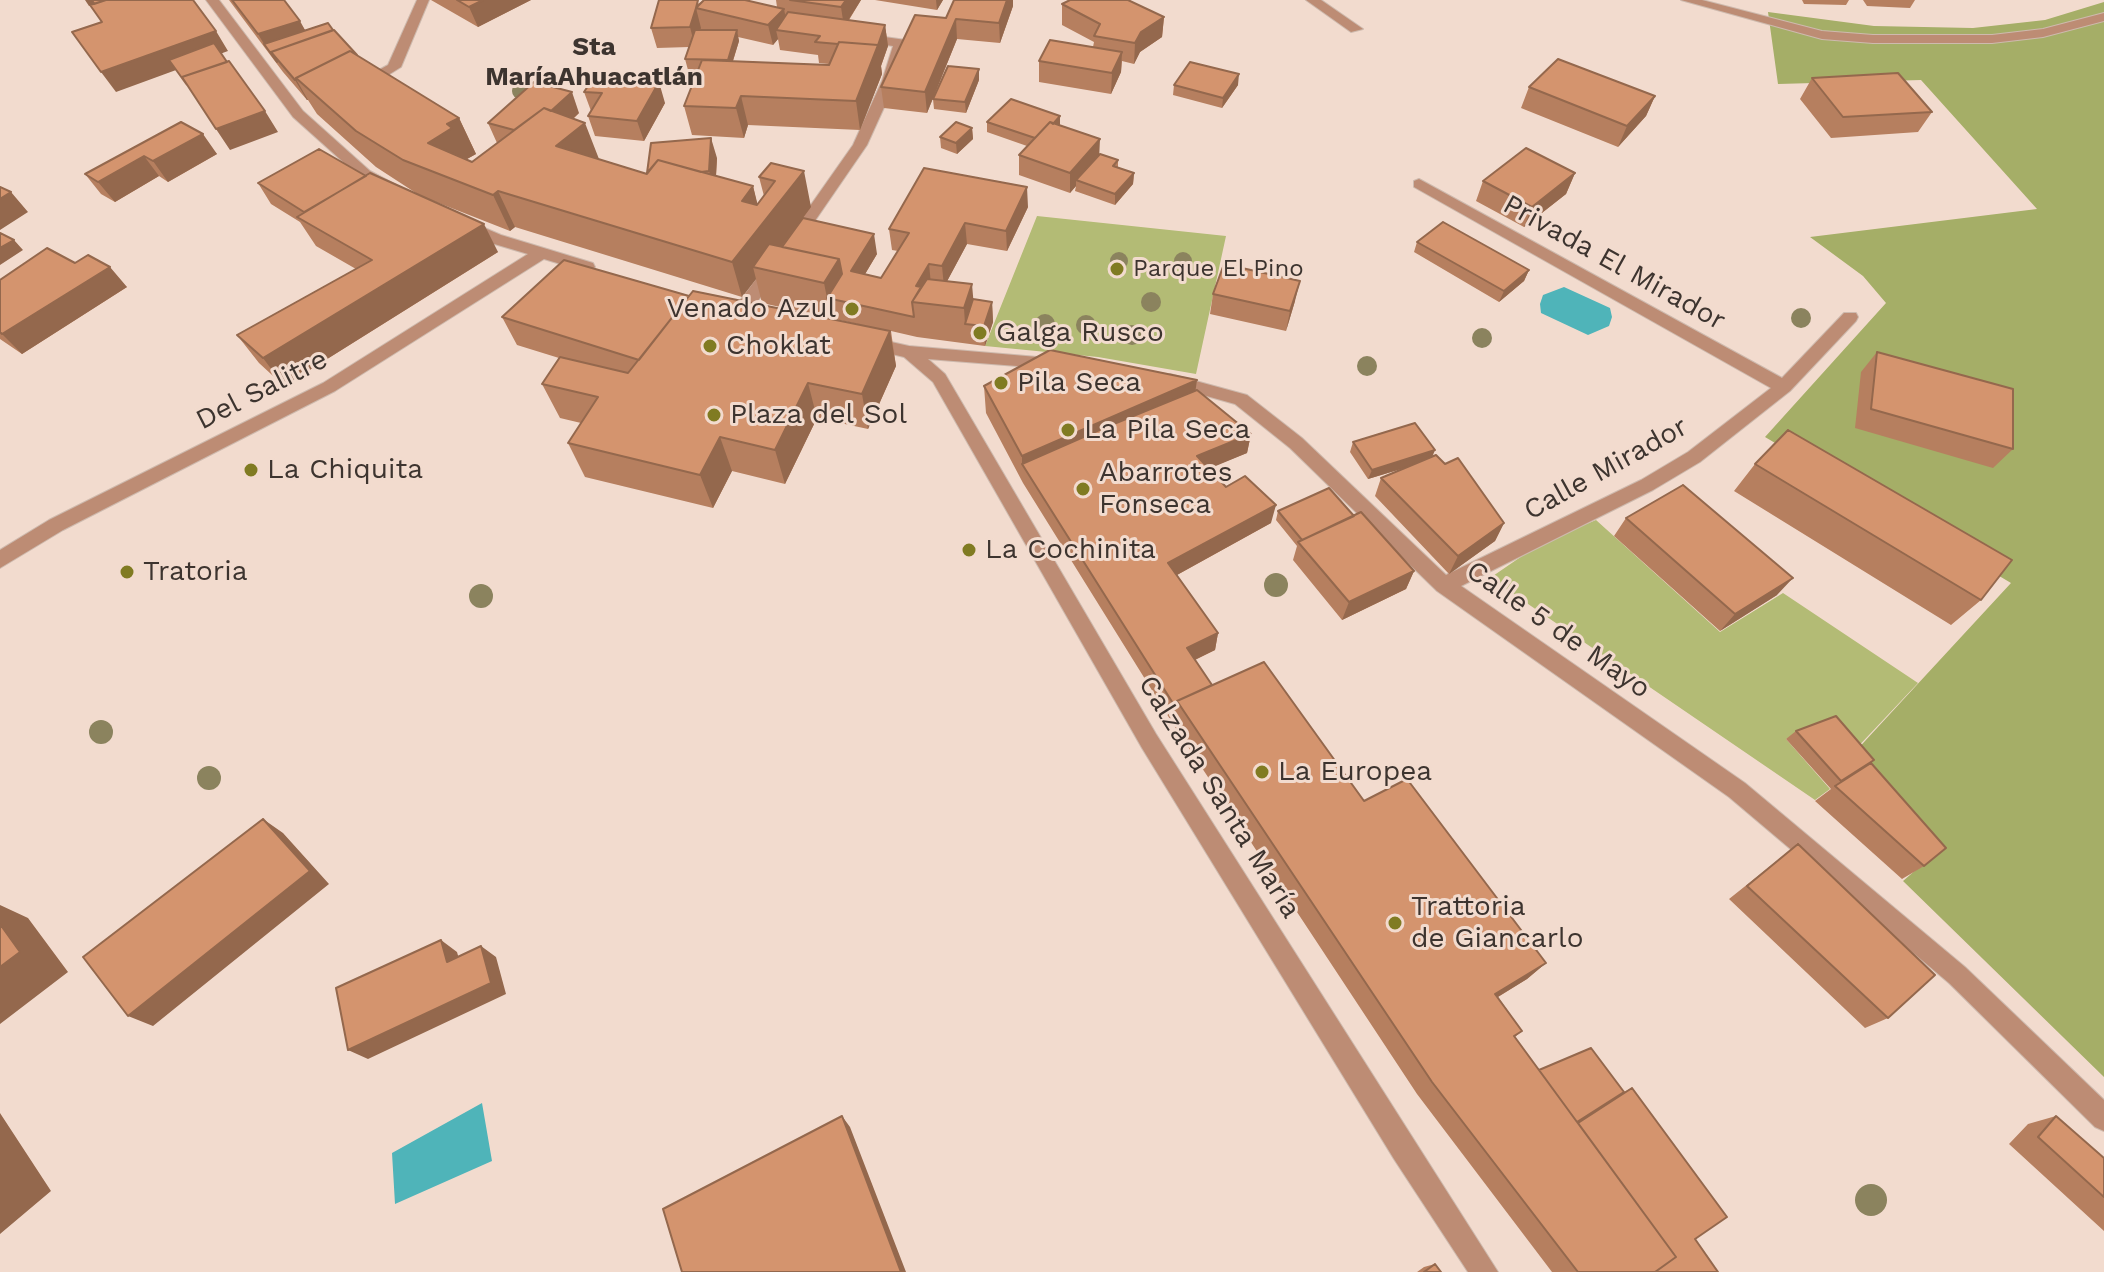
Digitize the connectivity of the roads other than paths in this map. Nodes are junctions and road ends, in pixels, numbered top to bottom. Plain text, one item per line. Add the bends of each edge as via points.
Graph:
1 (212, 0) edge
2 (423, 0) edge
3 (1312, 0) edge
4 (1694, 1) edge
5 (2104, 17) edge
6 (1356, 29) dead end
7 (858, 38) edge
8 (351, 90) edge
9 (1419, 184) dead end
10 (404, 195) edge
11 (456, 221) edge
12 (542, 253) junction
13 (603, 272) edge
14 (739, 314) edge
15 (1850, 317) dead end
16 (847, 338) edge
17 (909, 352) junction
18 (1079, 366) edge
19 (1156, 376) edge
20 (1784, 387) junction
21 (0, 560) edge
22 (1444, 585) junction
23 (2104, 1118) edge
24 (1484, 1272) edge

1 - 10 street via 365,174
2 - 8 street via 394,67
3 - 6 street
4 - 5 street via 1822,35 1873,39 1992,39
7 - 14 street via 901,43 889,81 860,145
9 - 20 street, Privada El Mirador
11 - 12 street
12 - 13 street
12 - 21 street, Del Salitre via 329,387 109,497
15 - 20 street, Calle Mirador
16 - 17 street
17 - 18 street
17 - 24 street, Calzada Santa María via 939,378 1149,741
19 - 22 street, Calle 5 de Mayo via 1241,399 1296,443
20 - 22 street, Calle Mirador via 1694,457 1647,485
22 - 23 street, Calle 5 de Mayo via 1737,790 1957,975

